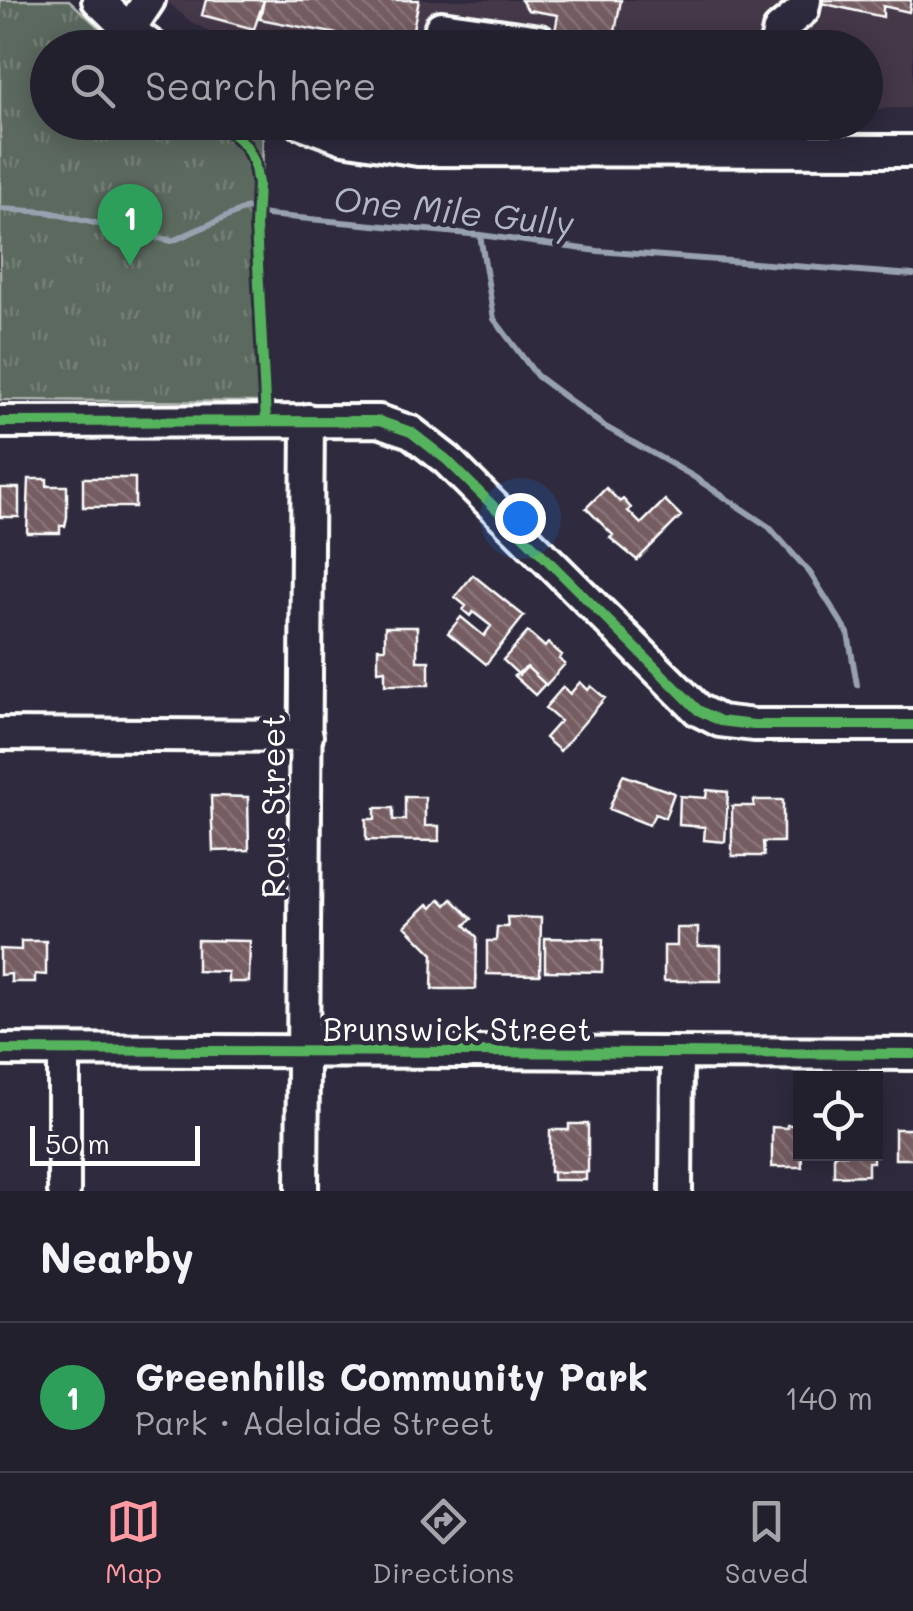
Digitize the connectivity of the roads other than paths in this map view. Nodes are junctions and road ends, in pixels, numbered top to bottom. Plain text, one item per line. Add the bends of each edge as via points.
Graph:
1 (98, 0) edge
2 (149, 0) edge
3 (804, 0) edge
4 (441, 25) edge
5 (131, 30) edge
6 (143, 30) edge
7 (470, 30) edge
8 (778, 30) edge
9 (801, 140) edge
10 (913, 151) edge
11 (308, 420) junction
12 (0, 422) edge
13 (913, 725) edge
14 (0, 734) edge
15 (307, 736) junction
16 (0, 1050) edge
17 (64, 1051) junction
18 (306, 1052) junction
19 (677, 1054) junction
20 (913, 1054) edge
21 (64, 1191) edge
22 (302, 1191) edge
23 (676, 1191) edge

1 - 5 street
2 - 6 street
3 - 8 street via 803,10
4 - 7 street
9 - 10 street
11 - 12 street
11 - 13 street via 379,421 411,432 698,710 720,721 754,724
11 - 15 street, Rous Street
14 - 15 street
15 - 18 street, Rous Street
16 - 17 street, Brunswick Street
17 - 18 street, Brunswick Street
17 - 21 street
18 - 19 street, Brunswick Street
18 - 22 street, Rous Street
19 - 20 street, Brunswick Street
19 - 23 street

